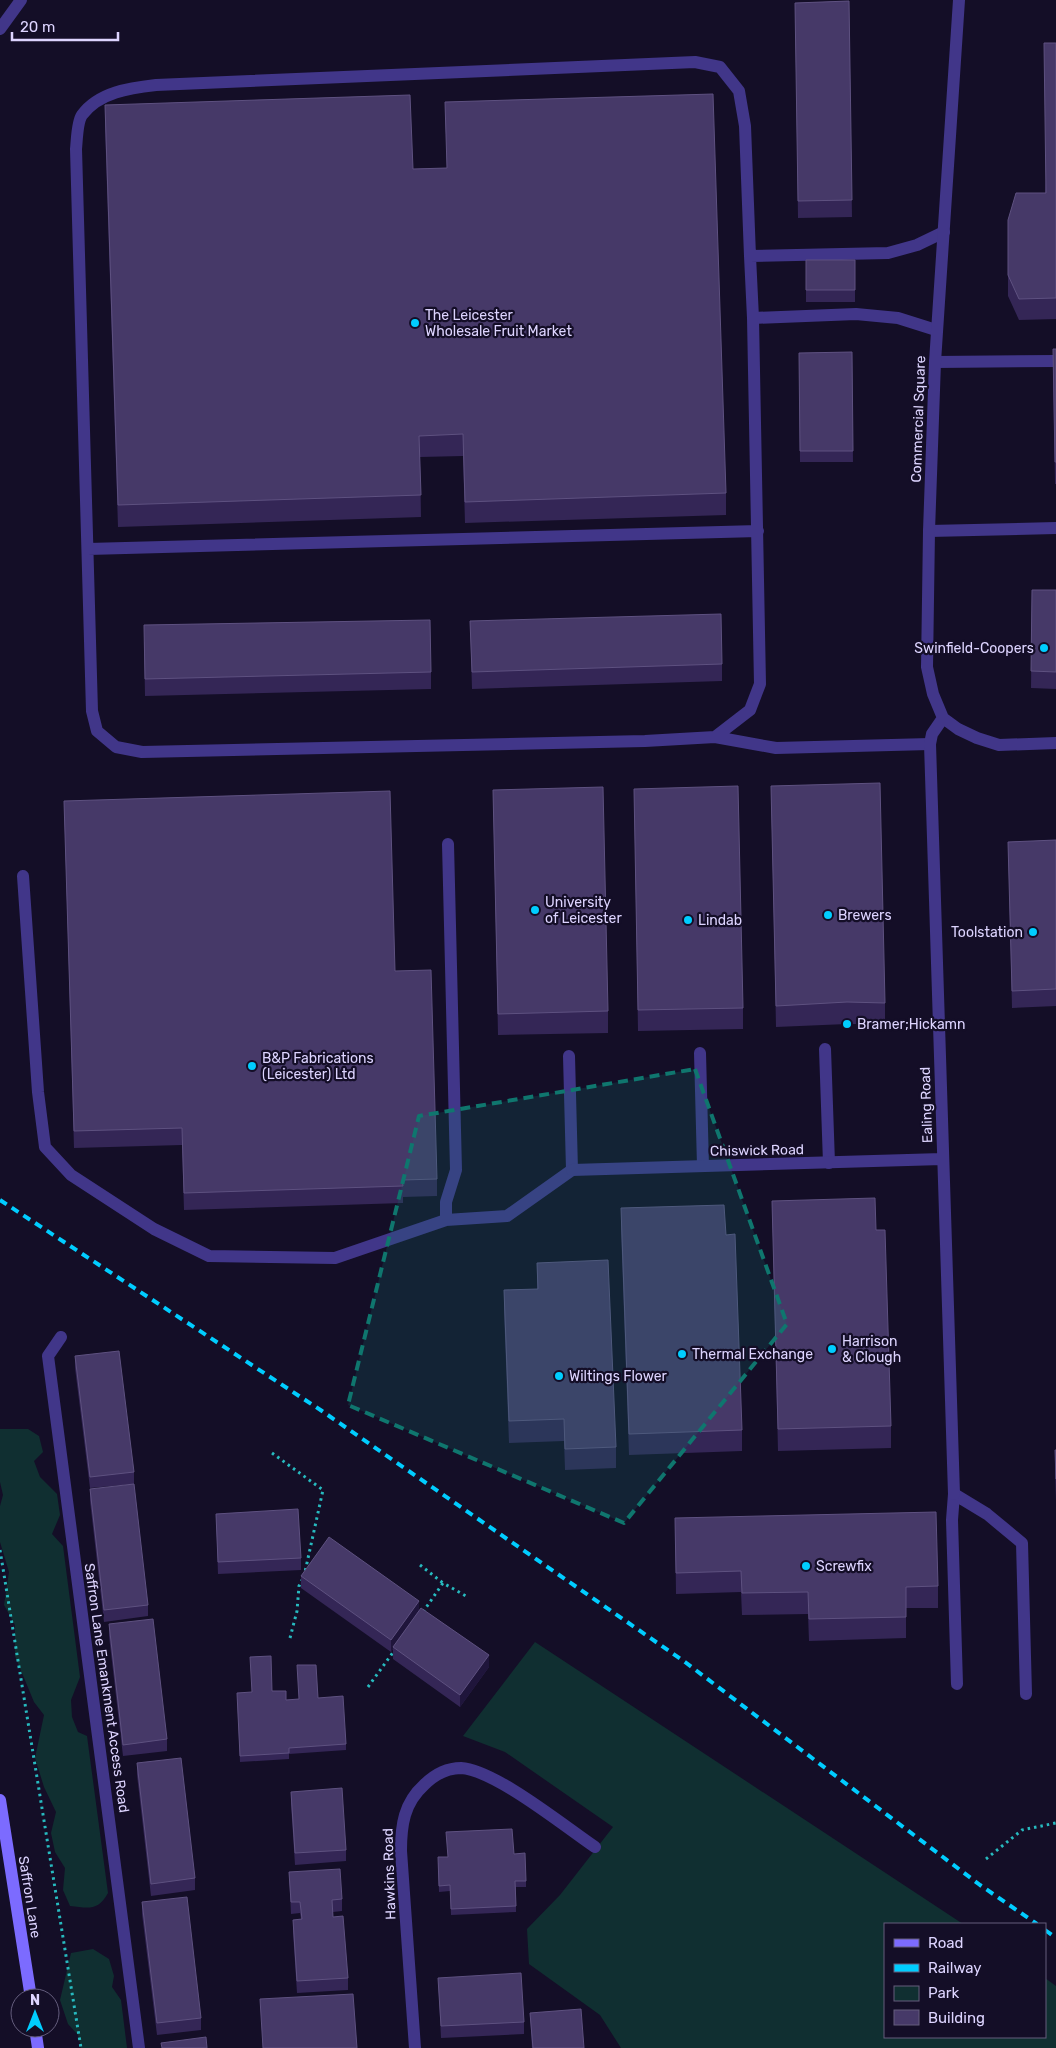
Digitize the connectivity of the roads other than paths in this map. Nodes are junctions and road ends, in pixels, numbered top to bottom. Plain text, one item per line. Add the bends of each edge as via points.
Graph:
1 (21, 0) edge
2 (959, 0) edge
3 (0, 29) edge
4 (944, 232) junction
5 (750, 256) junction
6 (753, 318) junction
7 (936, 330) junction
8 (1056, 361) edge
9 (935, 362) junction
10 (1056, 528) edge
11 (758, 531) junction
12 (929, 532) junction
13 (88, 549) junction
14 (943, 718) junction
15 (715, 737) junction
16 (1056, 742) edge
17 (930, 744) junction
18 (448, 844) dead end
19 (23, 876) dead end
20 (825, 1049) dead end
21 (700, 1053) dead end
22 (569, 1056) dead end
23 (942, 1159) junction
24 (829, 1163) junction
25 (702, 1166) junction
26 (572, 1170) junction
27 (446, 1220) junction
28 (61, 1337) dead end
29 (954, 1494) junction
30 (957, 1684) dead end
31 (1026, 1694) dead end
32 (0, 1800) edge
33 (595, 1847) dead end
34 (29, 1988) edge
35 (140, 2048) edge
36 (415, 2048) edge

1 - 3 street
2 - 4 street, Commercial Square
4 - 5 street via 888,253
4 - 7 street, Commercial Square
5 - 6 street
5 - 13 street via 745,126 739,91 720,68 695,62 156,84 99,99 81,116 76,149
6 - 7 street via 856,314 898,318
6 - 11 street
7 - 9 street, Commercial Square
8 - 9 street
9 - 12 street, Commercial Square
10 - 12 street
11 - 13 street
11 - 15 street via 760,684 750,710
12 - 14 street, Commercial Square via 928,667 933,694
13 - 15 street via 92,712 98,731 116,747 142,752
14 - 16 street via 977,738 999,744
14 - 17 street, Ealing Road via 932,734
15 - 17 street via 776,748
17 - 23 street, Ealing Road
18 - 27 street via 456,1170 446,1202
19 - 27 street via 38,1092 45,1147 70,1176 154,1229 209,1256 335,1258
20 - 24 street
21 - 25 street
22 - 26 street
23 - 24 street, Chiswick Road
23 - 29 street, Ealing Road
24 - 25 street, Chiswick Road
25 - 26 street, Chiswick Road
26 - 27 street via 507,1216
28 - 35 street, Saffron Lane Emankment Access Road via 48,1356
29 - 30 street, Ealing Road
29 - 31 street via 988,1514 1022,1543
32 - 34 main road, Saffron Lane
33 - 36 street, Hawkins Road via 482,1772 460,1768 441,1772 419,1789 401,1825

